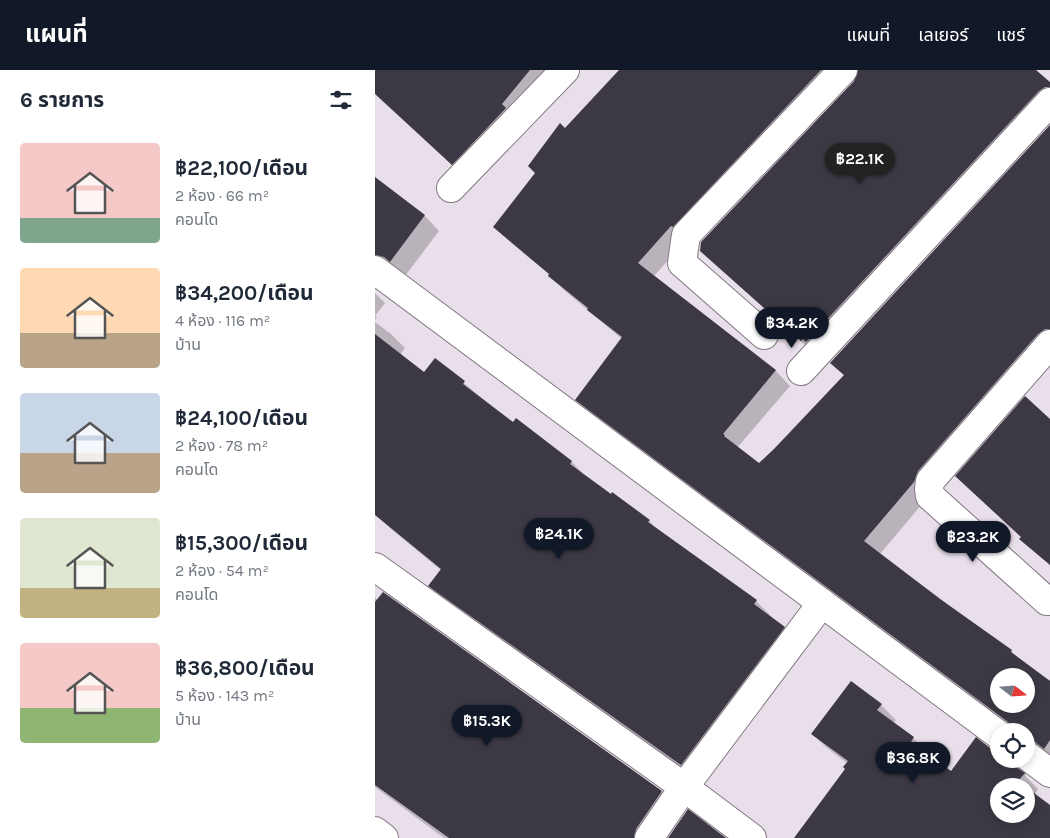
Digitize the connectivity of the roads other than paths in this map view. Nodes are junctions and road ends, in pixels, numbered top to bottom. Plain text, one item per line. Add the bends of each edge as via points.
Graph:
1 (843, 70) edge
2 (554, 74) edge
3 (1050, 102) edge
4 (451, 188) dead end
5 (375, 270) edge
6 (764, 335) dead end
7 (1050, 344) edge
8 (801, 371) dead end
9 (375, 567) edge
10 (1050, 601) edge
11 (822, 603) junction
12 (990, 728) edge
13 (1035, 762) edge
14 (1050, 773) edge
15 (684, 787) junction
16 (375, 831) edge
17 (384, 838) edge
18 (649, 838) edge
19 (752, 838) edge

1 - 6 street via 686,235 682,263
2 - 4 street
3 - 8 street
5 - 11 street
7 - 10 street via 930,481 929,489 930,496
9 - 15 street
11 - 12 street
11 - 15 street
13 - 14 street
15 - 18 street
15 - 19 street
16 - 17 street

